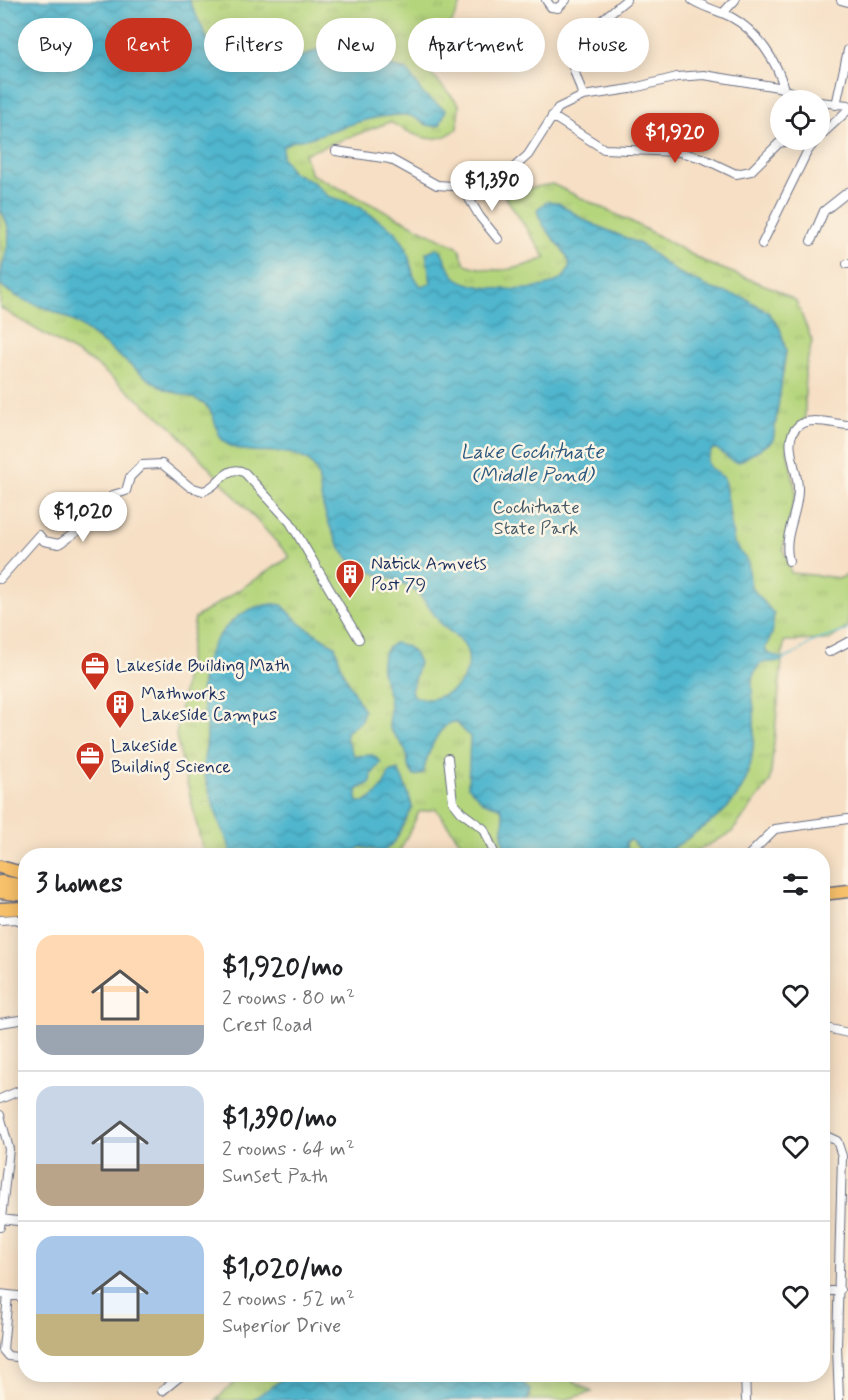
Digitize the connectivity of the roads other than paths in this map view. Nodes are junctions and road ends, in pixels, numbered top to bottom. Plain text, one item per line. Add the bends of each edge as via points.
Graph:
1 (546, 0) edge
2 (566, 0) edge
3 (626, 0) edge
4 (692, 0) edge
5 (735, 0) edge
6 (841, 0) edge
7 (848, 2) edge
8 (723, 13) junction
9 (848, 50) edge
10 (784, 89) joint
11 (583, 96) junction
12 (830, 104) edge
13 (836, 105) junction
14 (848, 105) edge
15 (848, 110) edge
16 (552, 116) junction
17 (830, 127) edge
18 (772, 150) edge
19 (809, 150) edge
20 (336, 151) dead end
21 (471, 184) junction
22 (461, 185) junction
23 (848, 192) edge
24 (469, 199) junction
25 (498, 239) dead end
26 (812, 241) dead end
27 (762, 244) dead end
28 (848, 425) edge
29 (789, 561) dead end
30 (0, 579) edge
31 (359, 639) dead end
32 (848, 642) edge
33 (829, 652) dead end
34 (448, 758) dead end
35 (848, 819) edge
36 (492, 848) edge
37 (756, 848) edge
38 (0, 867) edge
39 (18, 872) edge
40 (0, 882) edge
41 (18, 885) edge
42 (848, 891) edge
43 (0, 892) edge
44 (830, 893) edge
45 (18, 895) edge
46 (848, 898) edge
47 (830, 901) edge
48 (0, 909) edge
49 (18, 909) edge
50 (0, 920) edge
51 (18, 920) edge
52 (18, 1020) edge
53 (0, 1023) edge
54 (830, 1029) edge
55 (848, 1033) edge
56 (18, 1091) edge
57 (0, 1099) edge
58 (0, 1115) edge
59 (830, 1138) edge
60 (2, 1193) edge
61 (18, 1222) edge
62 (0, 1223) edge
63 (840, 1290) junction
64 (830, 1291) edge
65 (4, 1294) edge
66 (18, 1356) edge
67 (173, 1382) edge
68 (745, 1382) edge
69 (162, 1391) dead end
70 (746, 1400) edge
71 (839, 1400) edge

1 - 2 street via 551,7 558,8
3 - 11 street via 570,46
4 - 8 street
5 - 8 street
6 - 7 street
8 - 10 street via 756,37
9 - 13 street
10 - 11 street via 696,75
11 - 16 street via 562,105
12 - 13 street
13 - 14 street
15 - 17 street
16 - 18 street via 604,149 686,153 736,174 754,168
16 - 21 street via 524,160 501,175
19 - 27 street
20 - 22 street via 382,157 442,186
21 - 22 street
21 - 24 street
22 - 24 street
23 - 26 street via 824,211
24 - 25 street
28 - 29 street via 810,422 796,428 791,438 798,496 787,539
30 - 31 street via 39,535 44,541 59,544 89,523 113,495 126,491 130,477 142,465 162,464 190,487 203,491 228,472 238,470 285,514
32 - 33 street
34 - 36 street via 453,802 484,829
35 - 37 street via 774,830
38 - 39 highway
40 - 41 highway
42 - 44 highway
43 - 45 highway
46 - 47 highway
48 - 49 highway
50 - 51 street
52 - 53 street
54 - 55 street
56 - 57 street
58 - 60 street via 9,1149
59 - 63 street via 838,1143 842,1153
60 - 62 street
61 - 62 street
63 - 64 street
63 - 71 street
65 - 66 street via 2,1344 5,1353
67 - 69 street
68 - 70 street

